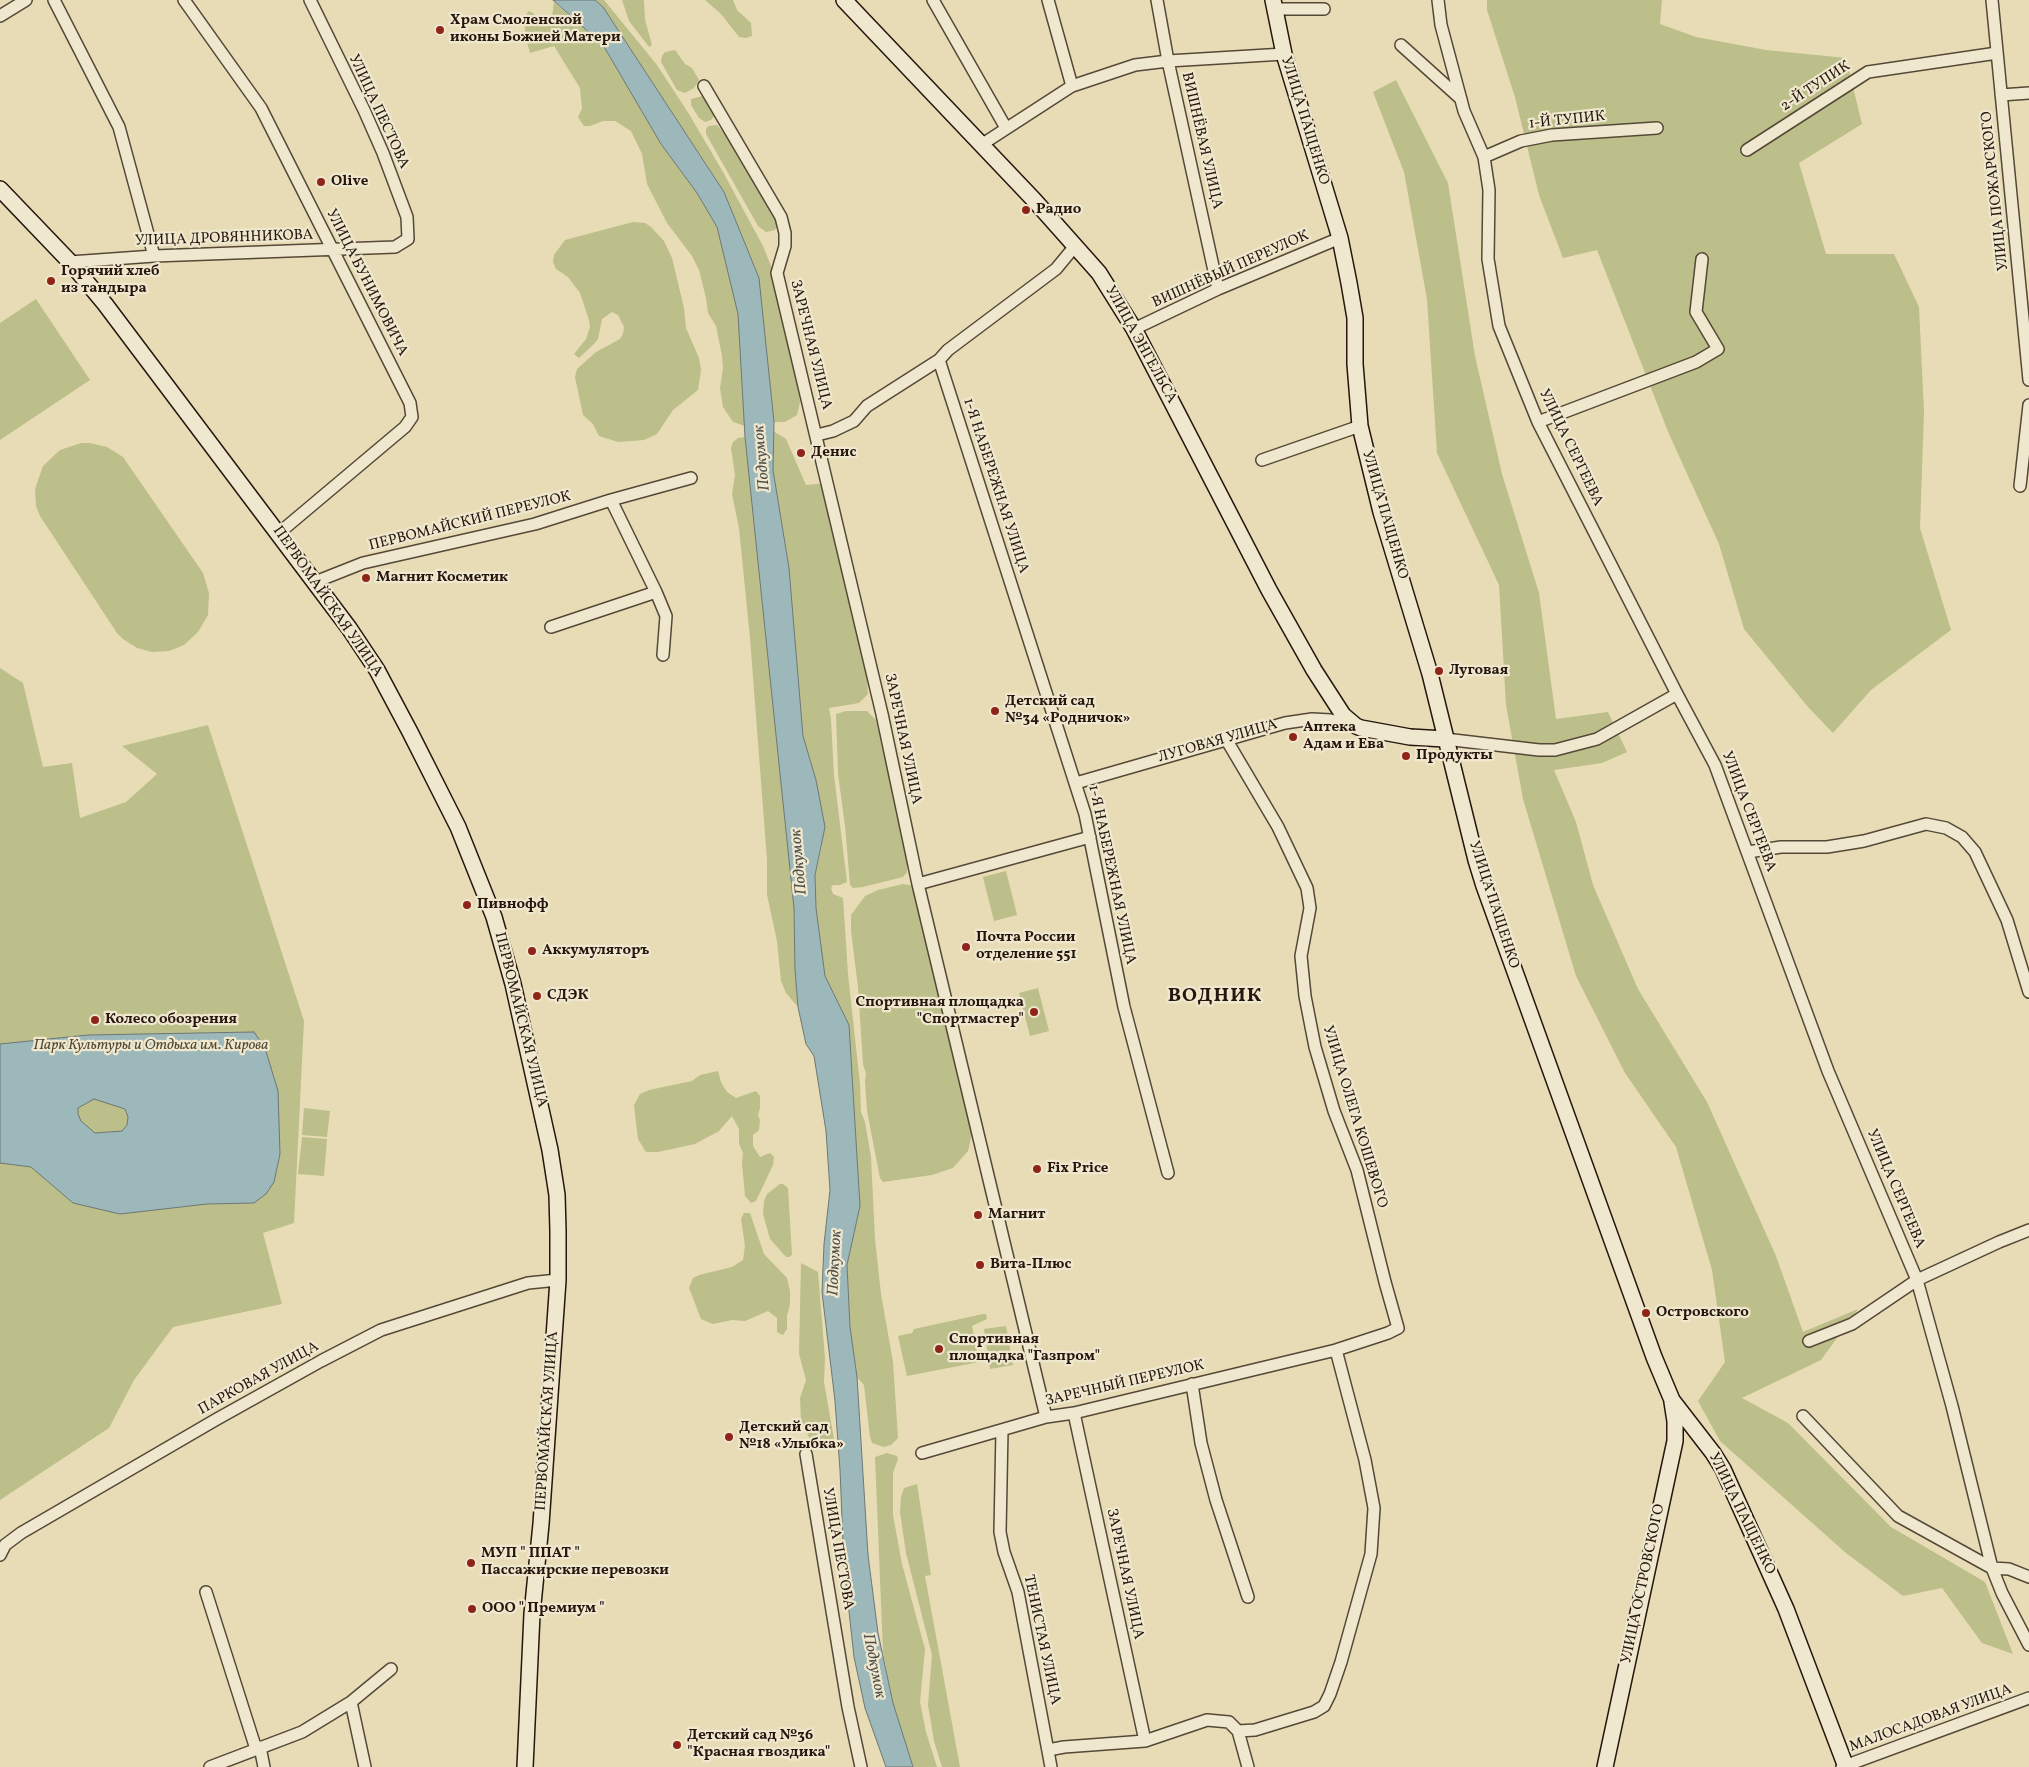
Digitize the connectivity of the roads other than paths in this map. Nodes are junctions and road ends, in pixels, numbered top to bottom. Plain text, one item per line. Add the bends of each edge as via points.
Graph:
1 (26, 0) edge
2 (54, 0) edge
3 (184, 0) edge
4 (310, 0) edge
5 (844, 0) edge
6 (933, 0) edge
7 (1048, 0) edge
8 (1157, 0) edge
9 (1438, 0) edge
10 (1992, 0) edge
11 (1274, 4) edge
12 (1324, 9) dead end
13 (0, 16) edge
14 (1401, 45) dead end
15 (1997, 53) junction
16 (1284, 54) junction
17 (1168, 61) junction
18 (704, 86) dead end
19 (1072, 86) junction
20 (2029, 93) edge
21 (2001, 95) junction
22 (1461, 98) junction
23 (1006, 128) junction
24 (1657, 128) dead end
25 (981, 145) junction
26 (1746, 150) dead end
27 (1484, 157) junction
28 (0, 189) edge
29 (1340, 238) junction
30 (408, 239) joint
31 (1075, 246) junction
32 (333, 250) junction
33 (154, 256) junction
34 (1702, 259) dead end
35 (70, 262) junction
36 (1218, 288) junction
37 (1134, 329) junction
38 (939, 360) junction
39 (2029, 380) edge
40 (2029, 405) edge
41 (1538, 422) junction
42 (1360, 426) junction
43 (817, 435) junction
44 (1262, 460) dead end
45 (691, 478) dead end
46 (2020, 486) dead end
47 (611, 500) junction
48 (279, 534) junction
49 (315, 582) junction
50 (656, 592) junction
51 (551, 627) dead end
52 (663, 655) dead end
53 (1676, 694) junction
54 (1328, 695) junction
55 (1324, 720) junction
56 (1356, 726) junction
57 (1226, 739) junction
58 (1445, 739) junction
59 (1076, 783) junction
60 (1090, 837) junction
61 (1748, 852) junction
62 (918, 884) junction
63 (2029, 992) edge
64 (1168, 1173) dead end
65 (2029, 1230) edge
66 (558, 1280) junction
67 (1917, 1280) junction
68 (1809, 1341) dead end
69 (1336, 1350) junction
70 (1192, 1384) junction
71 (1672, 1400) junction
72 (1074, 1413) junction
73 (1803, 1416) dead end
74 (1046, 1417) junction
75 (1002, 1430) junction
76 (922, 1453) dead end
77 (806, 1454) dead end
78 (0, 1555) edge
79 (1992, 1568) junction
80 (2029, 1577) edge
81 (206, 1592) dead end
82 (1248, 1597) dead end
83 (2029, 1644) edge
84 (391, 1669) dead end
85 (2029, 1698) edge
86 (351, 1702) junction
87 (1238, 1731) junction
88 (1145, 1741) junction
89 (258, 1748) junction
90 (1048, 1750) junction
91 (210, 1767) edge
92 (264, 1767) edge
93 (365, 1767) edge
94 (525, 1767) edge
95 (861, 1767) edge
96 (1052, 1767) edge
97 (1248, 1767) edge
98 (1605, 1767) edge
99 (1845, 1767) edge

1 - 13 street
2 - 33 street via 119,127
3 - 32 street, УЛИЦА БУНИМОВИЧА via 261,108
4 - 30 street, УЛИЦА ПЕСТОВА via 383,153 407,217
5 - 25 street, УЛИЦА ЭНГЕЛЬСА
6 - 23 street
7 - 19 street
8 - 17 street, ВИШНЁВАЯ УЛИЦА
9 - 22 street, УЛИЦА СЕРГЕЕВА via 1441,25
10 - 15 street, УЛИЦА ПОЖАРСКОГО
11 - 12 street
11 - 16 street, УЛИЦА ПАЩЕНКО
14 - 22 street
15 - 21 street, УЛИЦА ПОЖАРСКОГО
15 - 26 street, 2-Й ТУПИК via 1868,72
16 - 17 street
16 - 29 street, УЛИЦА ПАЩЕНКО
17 - 19 street via 1135,65
17 - 36 street, ВИШНЁВАЯ УЛИЦА
18 - 43 street, ЗАРЕЧНАЯ УЛИЦА via 781,218 785,246 777,273
19 - 23 street
20 - 21 street
21 - 39 street, УЛИЦА ПОЖАРСКОГО
22 - 27 street, УЛИЦА СЕРГЕЕВА
23 - 25 street
24 - 27 street, 1-Й ТУПИК via 1521,141
25 - 31 street, УЛИЦА ЭНГЕЛЬСА
27 - 41 street, УЛИЦА СЕРГЕЕВА via 1489,190 1488,259 1499,326
28 - 35 street, ПЕРВОМАЙСКАЯ УЛИЦА
29 - 36 street, ВИШНЁВЫЙ ПЕРЕУЛОК
29 - 42 street, УЛИЦА ПАЩЕНКО via 1355,318
30 - 32 street, УЛИЦА ДРОВЯННИКОВА via 396,247
31 - 37 street, УЛИЦА ЭНГЕЛЬСА via 1099,273
31 - 38 street via 1056,269
32 - 33 street, УЛИЦА ДРОВЯННИКОВА
32 - 48 street, УЛИЦА БУНИМОВИЧА via 410,403 412,417 406,426
33 - 35 street, УЛИЦА ДРОВЯННИКОВА
34 - 41 street via 1696,312 1718,348 1696,362
35 - 48 street, ПЕРВОМАЙСКАЯ УЛИЦА
36 - 37 street, ВИШНЁВЫЙ ПЕРЕУЛОК
37 - 54 street, УЛИЦА ЭНГЕЛЬСА via 1269,590
38 - 43 street via 868,406 854,421
38 - 59 street, 1-Я НАБЕРЕЖНАЯ УЛИЦА
40 - 46 street
41 - 53 street, УЛИЦА СЕРГЕЕВА
42 - 44 street
42 - 58 street, УЛИЦА ПАЩЕНКО via 1430,674
43 - 62 street, ЗАРЕЧНАЯ УЛИЦА
45 - 47 street, ПЕРВОМАЙСКИЙ ПЕРЕУЛОК
47 - 49 street, ПЕРВОМАЙСКИЙ ПЕРЕУЛОК via 535,524 363,564
47 - 50 street
48 - 49 street, ПЕРВОМАЙСКАЯ УЛИЦА
49 - 66 street, ПЕРВОМАЙСКАЯ УЛИЦА via 376,670 410,732 458,827 494,917 513,984 550,1150 557,1195
50 - 51 street
50 - 52 street via 666,616
53 - 58 street, ЛУГОВАЯ УЛИЦА via 1597,739 1555,750
53 - 61 street, УЛИЦА СЕРГЕЕВА via 1715,765
54 - 55 street via 1332,707
54 - 56 street, УЛИЦА ЭНГЕЛЬСА
55 - 56 street, ЛУГОВАЯ УЛИЦА
55 - 57 street, ЛУГОВАЯ УЛИЦА via 1285,723
56 - 58 street, ЛУГОВАЯ УЛИЦА via 1410,737
57 - 59 street, ЛУГОВАЯ УЛИЦА
57 - 69 street, УЛИЦА ОЛЕГА КОШЕВОГО via 1278,827 1307,888 1310,908 1301,956 1315,1047 1334,1111 1357,1170 1398,1328
58 - 71 street, УЛИЦА ПАЩЕНКО via 1484,886
59 - 60 street, 1-Я НАБЕРЕЖНАЯ УЛИЦА
60 - 62 street
60 - 64 street, 1-Я НАБЕРЕЖНАЯ УЛИЦА via 1124,1007
61 - 63 street via 1864,842 1926,824 1946,828 1962,837 1975,852 2007,920
61 - 67 street, УЛИЦА СЕРГЕЕВА via 1828,1071
62 - 74 street, ЗАРЕЧНАЯ УЛИЦА
65 - 67 street
66 - 78 street, ПАРКОВАЯ УЛИЦА via 528,1283 381,1330 225,1414 21,1533 5,1545
66 - 94 street, ПЕРВОМАЙСКАЯ УЛИЦА via 532,1614
67 - 68 street via 1852,1324
67 - 79 street, УЛИЦА СЕРГЕЕВА
69 - 70 street, ЗАРЕЧНЫЙ ПЕРЕУЛОК
69 - 87 street via 1366,1460 1374,1508 1371,1554 1341,1662 1324,1706 1263,1727
70 - 72 street, ЗАРЕЧНЫЙ ПЕРЕУЛОК
70 - 82 street via 1201,1443 1213,1490
71 - 98 street, УЛИЦА ОСТРОВСКОГО via 1675,1441
71 - 99 street, УЛИЦА ПАЩЕНКО via 1723,1469 1786,1609
72 - 74 street, ЗАРЕЧНЫЙ ПЕРЕУЛОК
72 - 88 street, ЗАРЕЧНАЯ УЛИЦА
73 - 79 street via 1898,1516
74 - 75 street, ЗАРЕЧНЫЙ ПЕРЕУЛОК
75 - 76 street, ЗАРЕЧНЫЙ ПЕРЕУЛОК
75 - 90 street, ТЕНИСТАЯ УЛИЦА via 1000,1532 1018,1592
77 - 95 street, УЛИЦА ПЕСТОВА
79 - 80 street via 2009,1569
79 - 83 street, УЛИЦА СЕРГЕЕВА
81 - 89 street
84 - 86 street
85 - 99 street, МАЛОСАДОВАЯ УЛИЦА
86 - 89 street via 302,1732
86 - 93 street
87 - 88 street via 1229,1722 1207,1720
87 - 97 street
88 - 90 street
89 - 91 street
89 - 92 street
90 - 96 street, ТЕНИСТАЯ УЛИЦА

